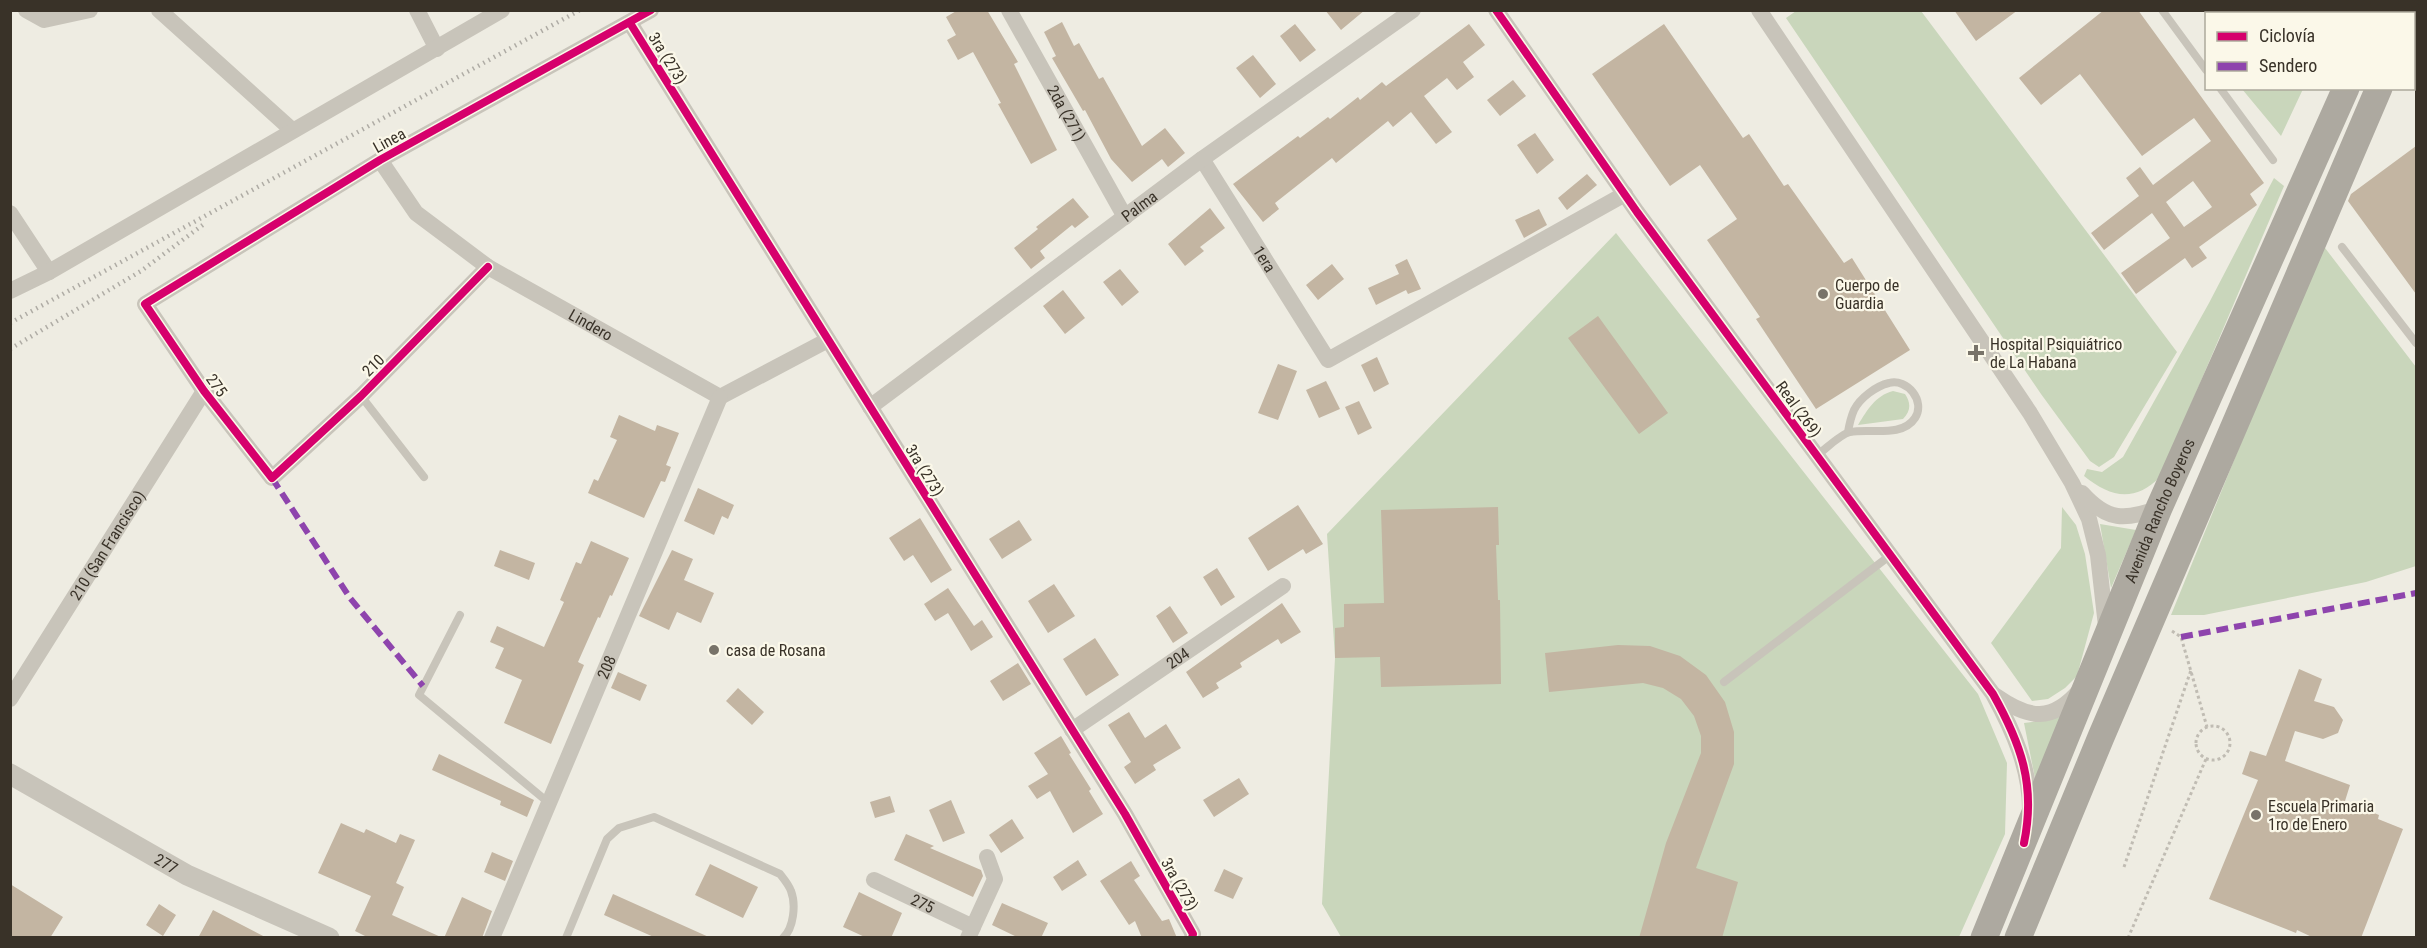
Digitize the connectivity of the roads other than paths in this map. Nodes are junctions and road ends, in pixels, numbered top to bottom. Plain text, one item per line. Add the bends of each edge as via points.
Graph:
1 (26, 10) edge
2 (90, 10) edge
3 (159, 10) edge
4 (417, 10) edge
5 (502, 10) edge
6 (651, 10) edge
7 (1009, 10) edge
8 (1413, 10) edge
9 (1496, 10) edge
10 (1759, 10) edge
11 (2162, 10) edge
12 (630, 22) junction
13 (437, 49) junction
14 (2205, 69) edge
15 (2221, 90) edge
16 (2345, 90) edge
17 (2378, 90) edge
18 (292, 130) junction
19 (1203, 159) junction
20 (380, 160) junction
21 (2273, 160) dead end
22 (1625, 194) junction
23 (10, 213) edge
24 (1125, 217) junction
25 (2342, 247) dead end
26 (488, 267) junction
27 (49, 272) junction
28 (10, 291) edge
29 (146, 304) joint
30 (828, 340) junction
31 (2416, 343) edge
32 (204, 391) junction
33 (361, 396) junction
34 (720, 398) junction
35 (870, 406) junction
36 (1848, 432) junction
37 (1816, 456) junction
38 (424, 477) dead end
39 (272, 478) joint
40 (2072, 483) junction
41 (2159, 508) junction
42 (1892, 554) junction
43 (1283, 586) dead end
44 (460, 615) dead end
45 (2106, 636) junction
46 (2091, 674) junction
47 (1724, 682) dead end
48 (1993, 694) junction
49 (10, 699) edge
50 (1072, 730) junction
51 (10, 774) edge
52 (549, 803) junction
53 (2024, 843) junction
54 (987, 857) dead end
55 (874, 880) dead end
56 (970, 932) edge
57 (1193, 936) edge
58 (329, 938) edge
59 (492, 938) edge
60 (566, 938) edge
61 (783, 938) edge
62 (1984, 938) edge
63 (2018, 938) edge

1 - 2 street via 44,20
3 - 18 street
4 - 13 street
5 - 13 street
6 - 12 street, Linea
7 - 24 street, 2da (271)
8 - 19 street, Palma
9 - 22 street, Real (269)
10 - 40 street via 2030,413
11 - 14 lane
12 - 20 street, Linea
12 - 30 street, 3ra (273)
13 - 18 street
15 - 21 lane
16 - 41 highway, Avenida Rancho Boyeros
17 - 63 highway
18 - 27 street
19 - 22 street, 1era via 1328,360
19 - 24 street, Palma
20 - 26 street, Lindero via 416,213
20 - 29 street, Linea
22 - 37 street, Real (269)
23 - 27 street
24 - 35 street, Palma
25 - 31 lane
26 - 33 street, 210
26 - 34 street, Lindero
27 - 28 street
29 - 32 street, 275
30 - 34 street
30 - 35 street, 3ra (273)
32 - 39 street, 275
32 - 49 street, 210 (San Francisco)
33 - 38 lane
33 - 39 street, 210
34 - 52 street, 208
35 - 50 street, 3ra (273)
36 - 36 lane via 1907,426 1916,417 1918,404 1914,394 1897,381 1883,384 1854,410
36 - 37 lane
37 - 42 street, Real (269)
40 - 41 street via 2096,507 2118,517
40 - 45 street via 2089,519 2098,555
41 - 45 highway, Avenida Rancho Boyeros
42 - 47 lane
42 - 48 street, Real (269)
43 - 50 street, 204
44 - 52 lane via 419,695
45 - 46 highway, Avenida Rancho Boyeros
46 - 48 street, Real (269) via 2068,702 2041,715 2024,713
46 - 53 highway, Avenida Rancho Boyeros
48 - 53 street, Real (269) via 2009,722 2025,771 2030,817
50 - 57 street, 3ra (273) via 1125,814
51 - 58 street, 277 via 187,875
52 - 59 street, 208
53 - 62 highway, Avenida Rancho Boyeros
54 - 56 street via 995,879
55 - 56 street, 275
60 - 61 lane via 607,839 619,828 654,817 780,874 791,890 794,907 788,934

